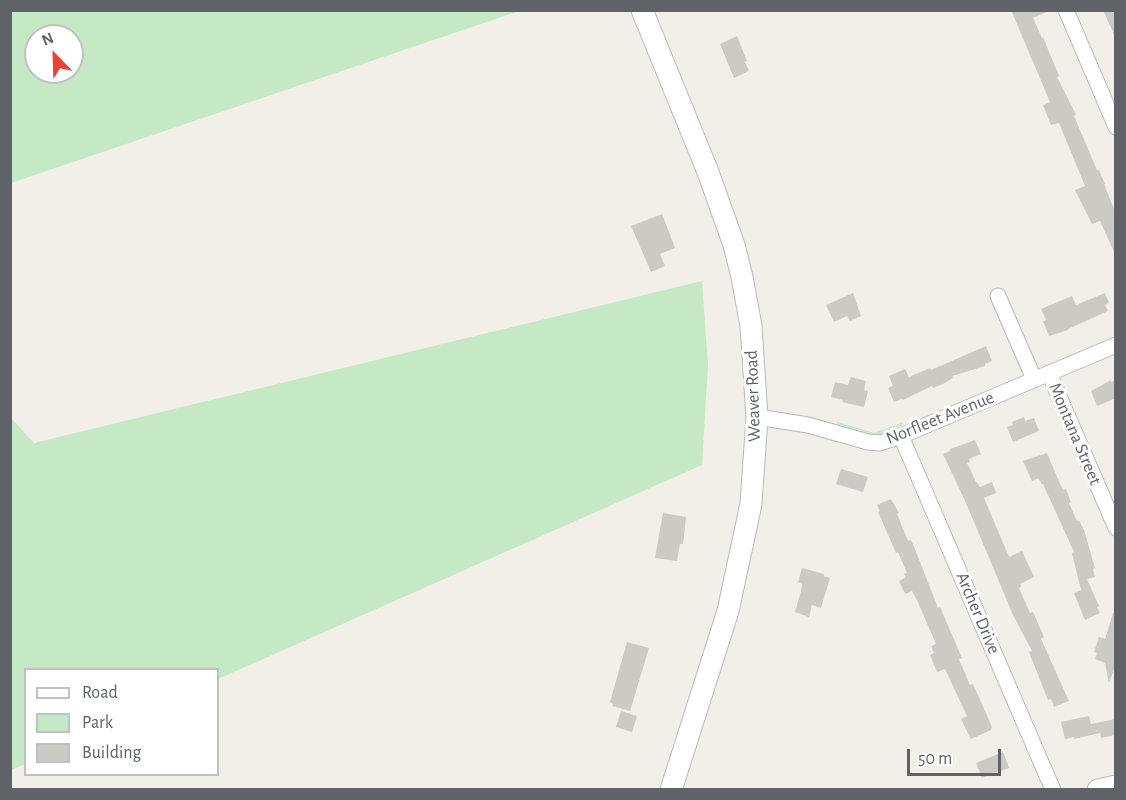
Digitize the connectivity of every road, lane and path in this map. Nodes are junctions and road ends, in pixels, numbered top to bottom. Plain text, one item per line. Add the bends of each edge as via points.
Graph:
1 (642, 10) edge
2 (1066, 10) edge
3 (1116, 128) edge
4 (998, 296) dead end
5 (1116, 345) edge
6 (1049, 373) junction
7 (1034, 379) junction
8 (757, 417) junction
9 (902, 436) junction
10 (1116, 528) edge
11 (1116, 786) edge
12 (671, 789) edge
13 (1053, 789) edge
14 (1098, 789) edge

1 - 8 main road, Weaver Road via 734,245 751,326
2 - 3 street
4 - 7 street
5 - 6 street, Norfleet Avenue
6 - 7 street, Norfleet Avenue
6 - 10 street, Montana Street
7 - 9 street, Norfleet Avenue
8 - 9 street, Norfleet Avenue via 808,425 868,442 880,443
8 - 12 main road, Weaver Road via 751,504 728,611
9 - 13 street, Archer Drive
11 - 14 main road

